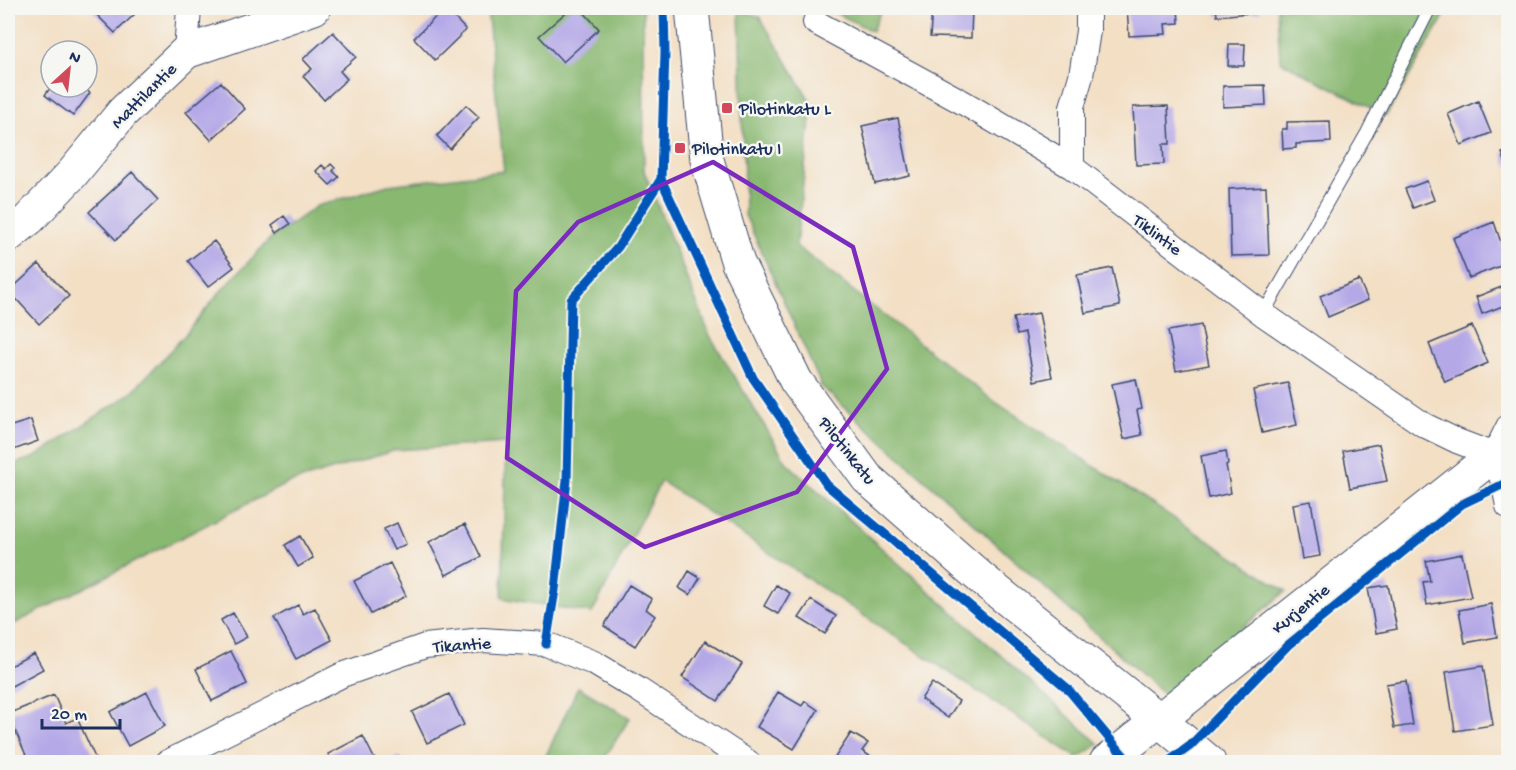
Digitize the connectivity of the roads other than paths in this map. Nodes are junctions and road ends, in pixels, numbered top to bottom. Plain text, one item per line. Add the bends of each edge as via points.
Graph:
1 (189, 8) edge
2 (314, 8) edge
3 (692, 8) edge
4 (1088, 8) edge
5 (1430, 8) edge
6 (815, 22) dead end
7 (186, 52) junction
8 (1072, 167) junction
9 (8, 236) edge
10 (1263, 314) junction
11 (1502, 441) edge
12 (1509, 506) edge
13 (1160, 720) junction
14 (168, 762) edge
15 (748, 762) edge
16 (1106, 762) edge
17 (1209, 762) edge

1 - 7 street
2 - 7 street, Mattilantie
3 - 13 street, Pilotinkatu via 707,160 738,263 796,381 867,478 982,579
4 - 8 street via 1081,76 1072,107
5 - 10 lane via 1366,133
6 - 8 street, Tiklintie
7 - 9 street, Mattilantie via 123,112 72,174
8 - 10 street, Tiklintie
10 - 11 street, Tiklintie via 1424,425 1456,441
11 - 12 street
11 - 13 street, Kurjentie
13 - 16 street, Kurjentie
13 - 17 street, Pilotinkatu
14 - 15 street, Tikantie via 342,675 425,646 483,640 546,644 594,663

